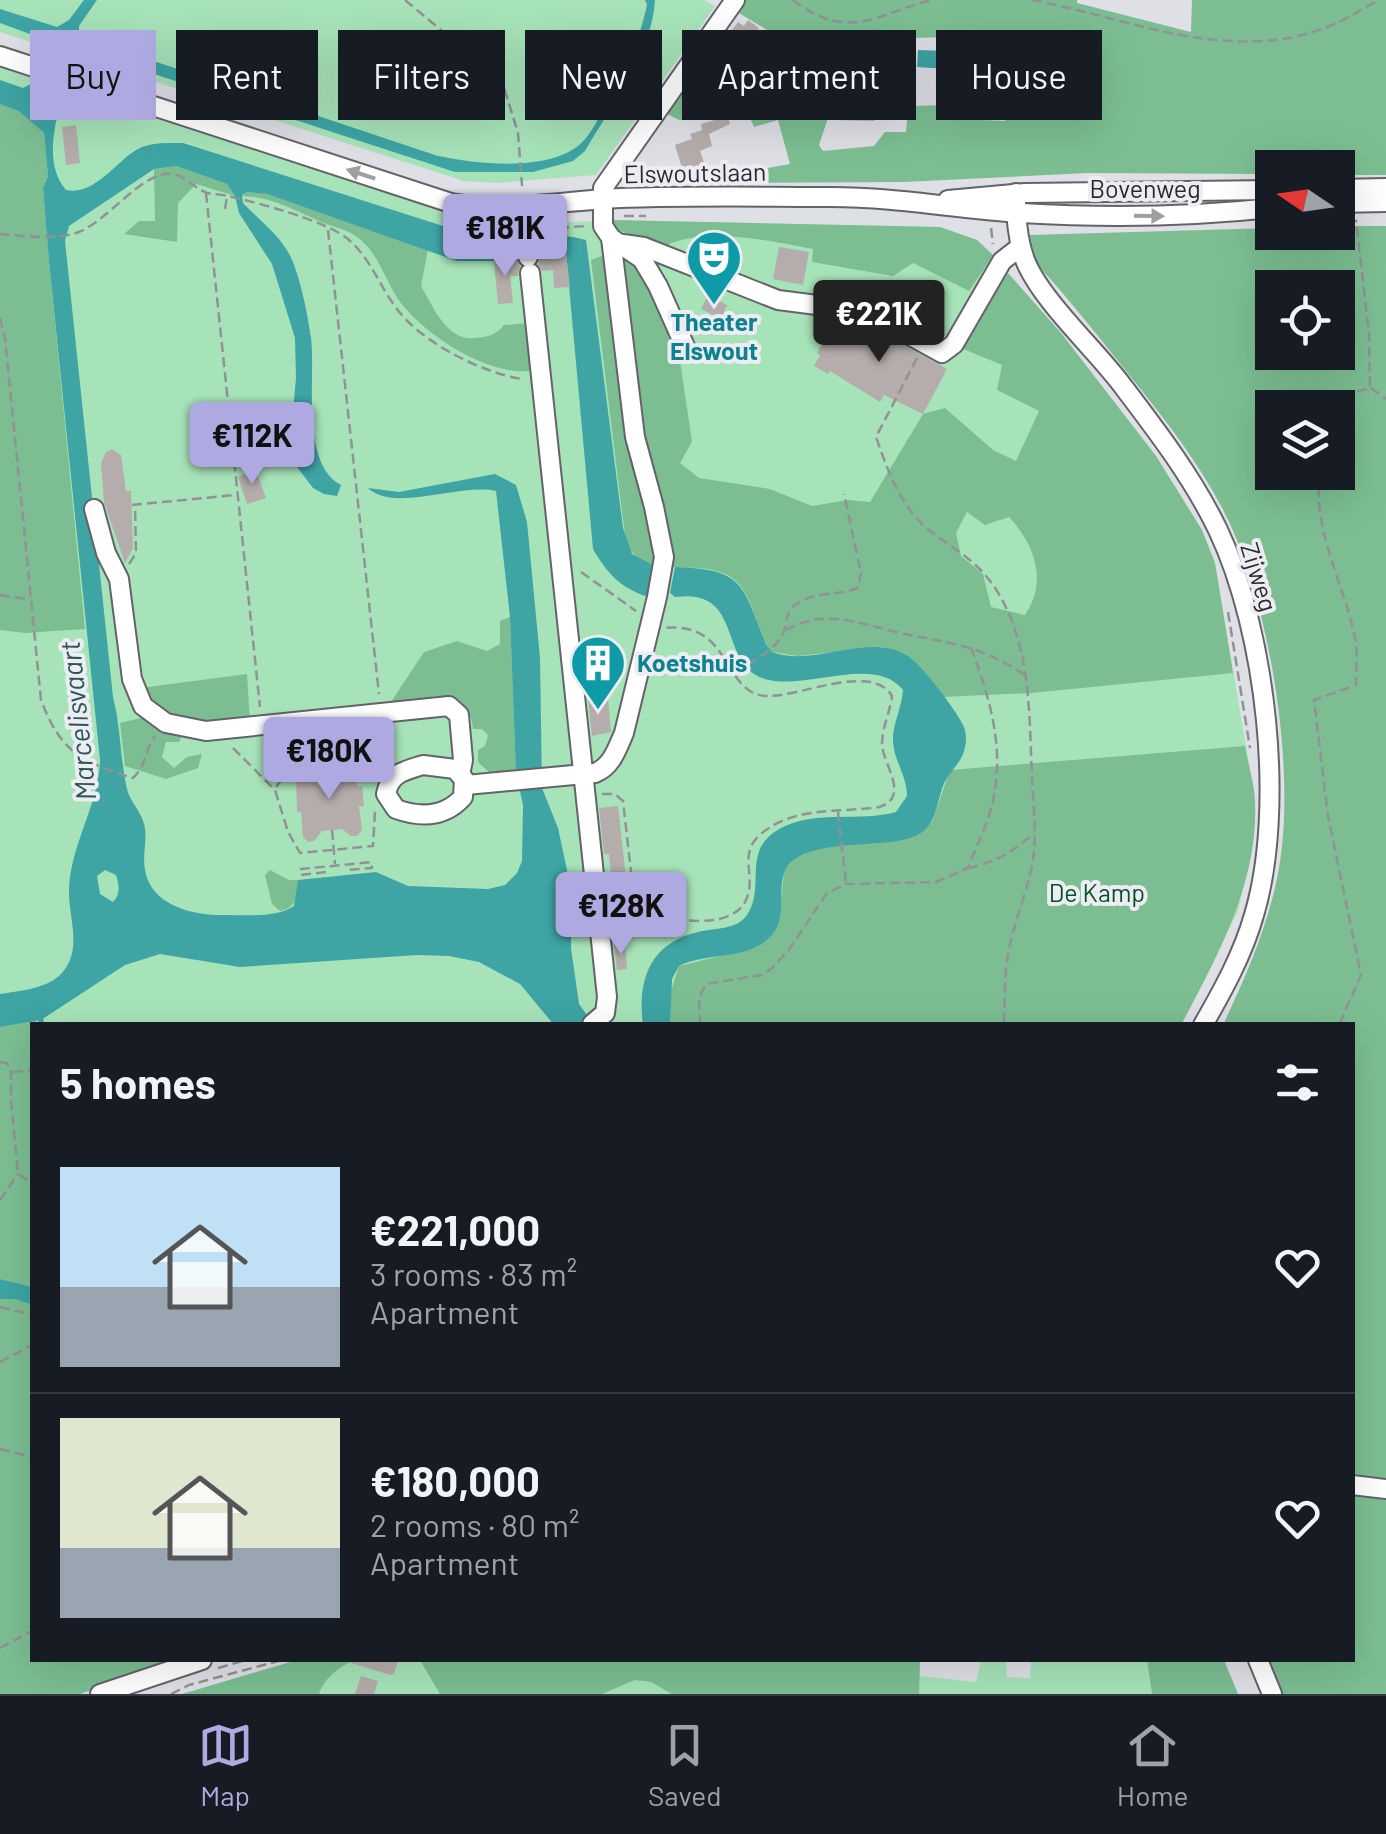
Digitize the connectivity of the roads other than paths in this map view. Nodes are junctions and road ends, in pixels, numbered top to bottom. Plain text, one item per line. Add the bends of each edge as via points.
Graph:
1 (735, 0) edge
2 (0, 56) edge
3 (1386, 188) edge
4 (1355, 189) edge
5 (1255, 191) edge
6 (603, 200) junction
7 (1386, 202) edge
8 (1016, 203) junction
9 (1355, 203) edge
10 (523, 208) junction
11 (1255, 210) edge
12 (617, 241) junction
13 (1020, 246) junction
14 (687, 351) dead end
15 (94, 509) dead end
16 (463, 780) junction
17 (585, 785) junction
18 (595, 1022) edge
19 (1205, 1022) edge
20 (1355, 1485) edge
21 (1386, 1489) edge
22 (196, 1662) edge
23 (1259, 1662) edge
24 (100, 1694) edge
25 (1272, 1694) edge

1 - 6 street via 604,185
10 -> 2 street, Elswoutslaan via 451,203
3 - 4 street
5 - 8 street, Bovenweg
6 - 8 street, Elswoutslaan
6 - 10 street, Elswoutslaan
6 - 12 street via 603,226
7 - 9 street
8 -> 11 street, Bovenweg via 1191,217
8 - 13 street, Zijweg
10 - 17 street
12 - 13 street via 778,300 856,306 942,353 954,344 1002,261
12 - 14 street via 642,259
12 - 17 street via 635,437 664,557 624,733 604,769
13 - 19 street, Zijweg via 1027,265 1120,382 1207,510 1249,627 1272,815 1254,916
15 - 16 street via 118,579 132,679 143,706 166,723 206,731 442,704 456,709
16 - 16 street via 464,797 427,816 390,804 386,794 396,774 423,765 455,770
16 - 17 street
17 - 18 street via 607,1007
20 - 21 street
22 - 24 street
23 - 25 street

